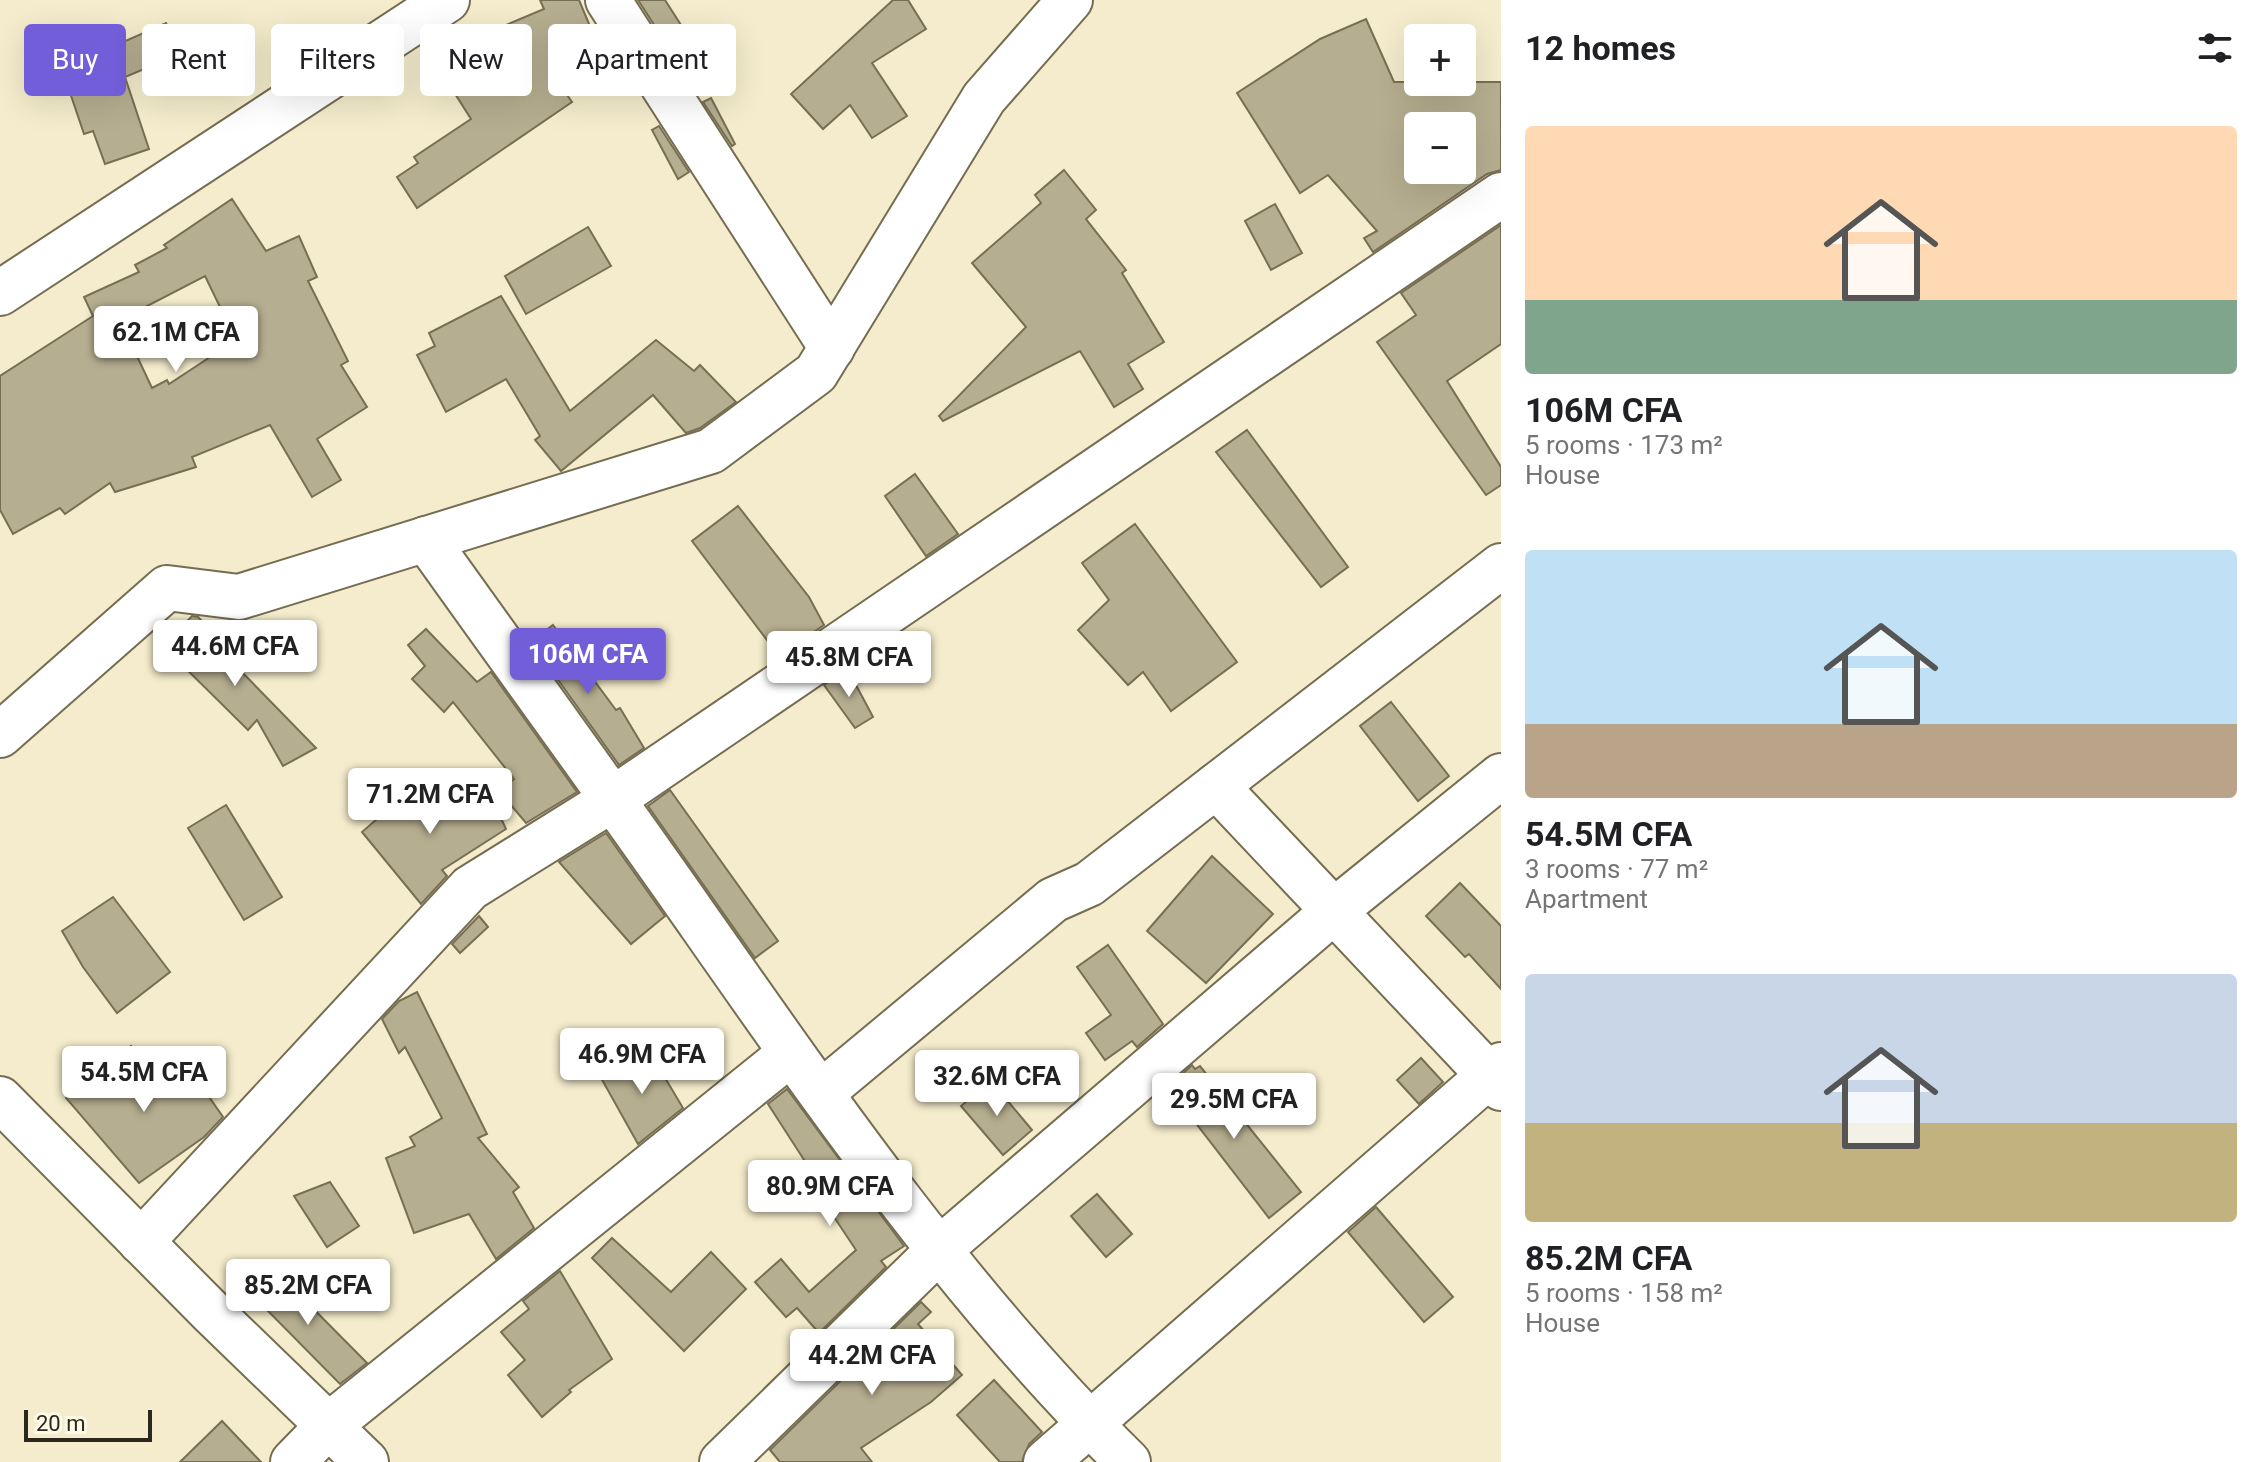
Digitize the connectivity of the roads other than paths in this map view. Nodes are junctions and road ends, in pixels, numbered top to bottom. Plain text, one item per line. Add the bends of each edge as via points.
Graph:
1 (447, 0) edge
2 (608, 0) edge
3 (1070, 0) edge
4 (1501, 195) edge
5 (0, 293) edge
6 (832, 348) junction
7 (426, 539) junction
8 (1501, 566) edge
9 (0, 735) edge
10 (1501, 776) edge
11 (1216, 786) junction
12 (613, 799) junction
13 (1334, 911) junction
14 (791, 1053) junction
15 (1497, 1076) edge
16 (821, 1093) junction
17 (0, 1099) edge
18 (141, 1242) junction
19 (941, 1248) junction
20 (1089, 1424) junction
21 (328, 1426) junction
22 (293, 1462) edge
23 (366, 1462) edge
24 (722, 1462) edge
25 (1046, 1462) edge
26 (1128, 1462) edge

1 - 5 street
2 - 6 street
3 - 6 street via 984,98
4 - 12 street
6 - 7 street via 816,373 711,451
7 - 9 street via 239,597 167,588
7 - 12 street
8 - 11 street
10 - 13 street
11 - 13 street
11 - 16 street via 1089,884 1053,900
12 - 14 street
12 - 18 street via 470,888
13 - 15 street
13 - 19 street
14 - 16 street
14 - 21 street
15 - 20 street
16 - 19 street
17 - 18 street
18 - 21 street
19 - 20 street
19 - 24 street
20 - 25 street
20 - 26 street
21 - 22 street
21 - 23 street

